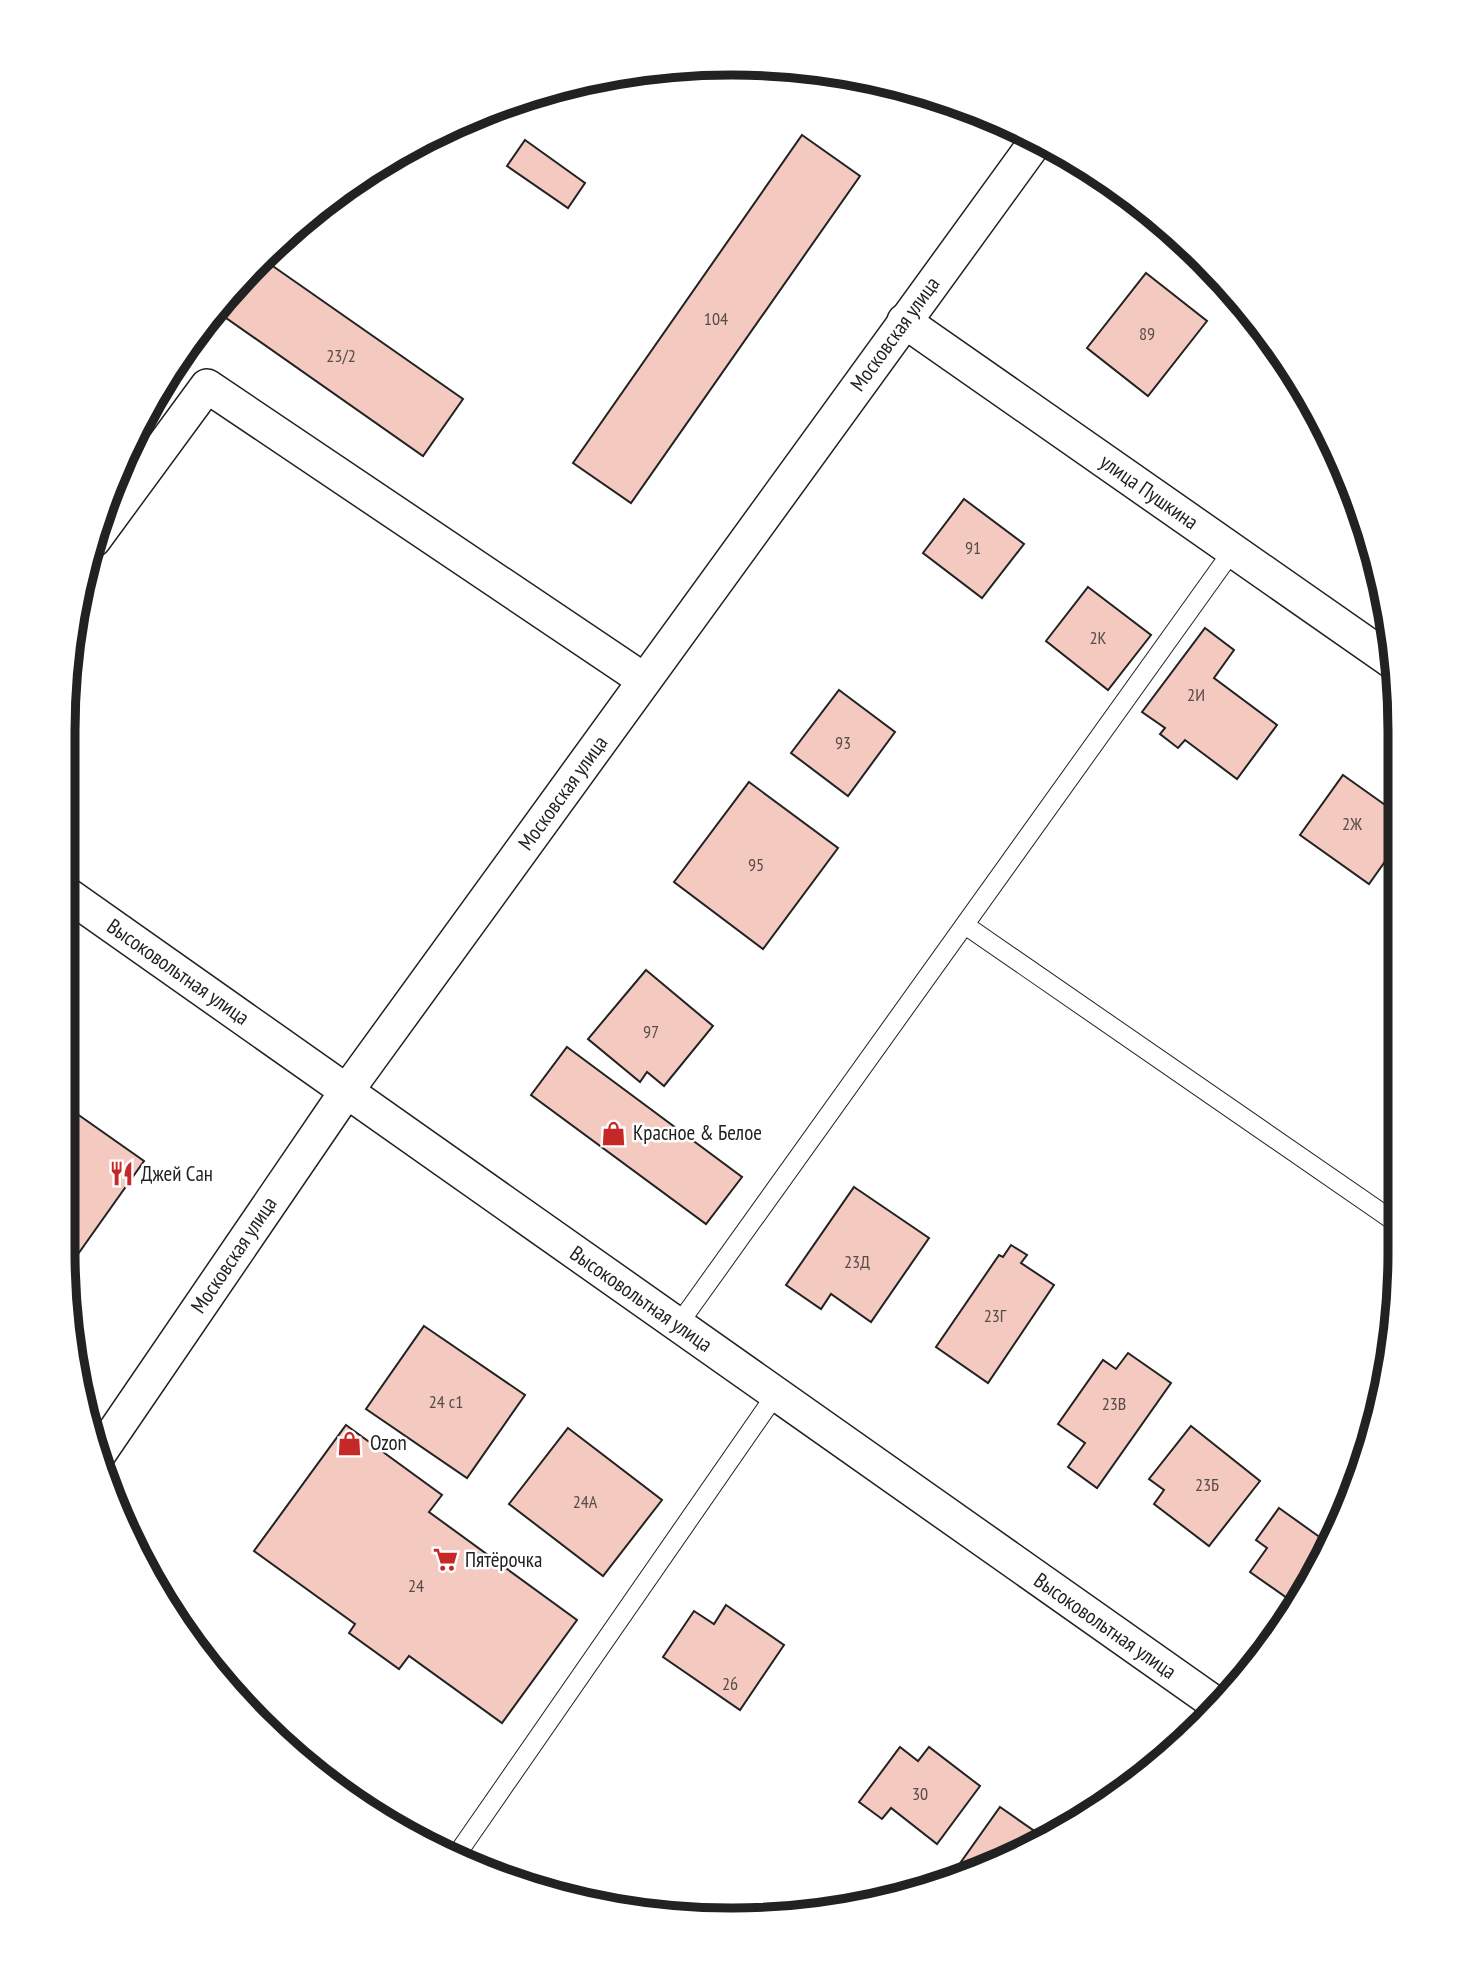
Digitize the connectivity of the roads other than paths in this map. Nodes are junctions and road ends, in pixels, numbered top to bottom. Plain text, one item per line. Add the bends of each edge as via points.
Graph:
1 (1031, 148) edge
2 (904, 321) junction
3 (112, 515) edge
4 (1233, 550) junction
5 (1383, 655) edge
6 (644, 680) junction
7 (75, 900) edge
8 (965, 925) junction
9 (346, 1091) junction
10 (1388, 1217) edge
11 (678, 1325) junction
12 (775, 1394) junction
13 (105, 1445) edge
14 (1210, 1700) edge
15 (460, 1849) edge

1 - 2 street, Московская улица
2 - 4 street, улица Пушкина
2 - 6 street, Московская улица
3 - 6 street via 206,386
4 - 5 street, улица Пушкина
4 - 8 lane
6 - 9 street, Московская улица
7 - 9 street, Высоковольтная улица
8 - 10 lane
8 - 11 lane
9 - 11 street, Высоковольтная улица
9 - 13 street, Московская улица
11 - 12 street, Высоковольтная улица
12 - 14 street, Высоковольтная улица
12 - 15 lane

